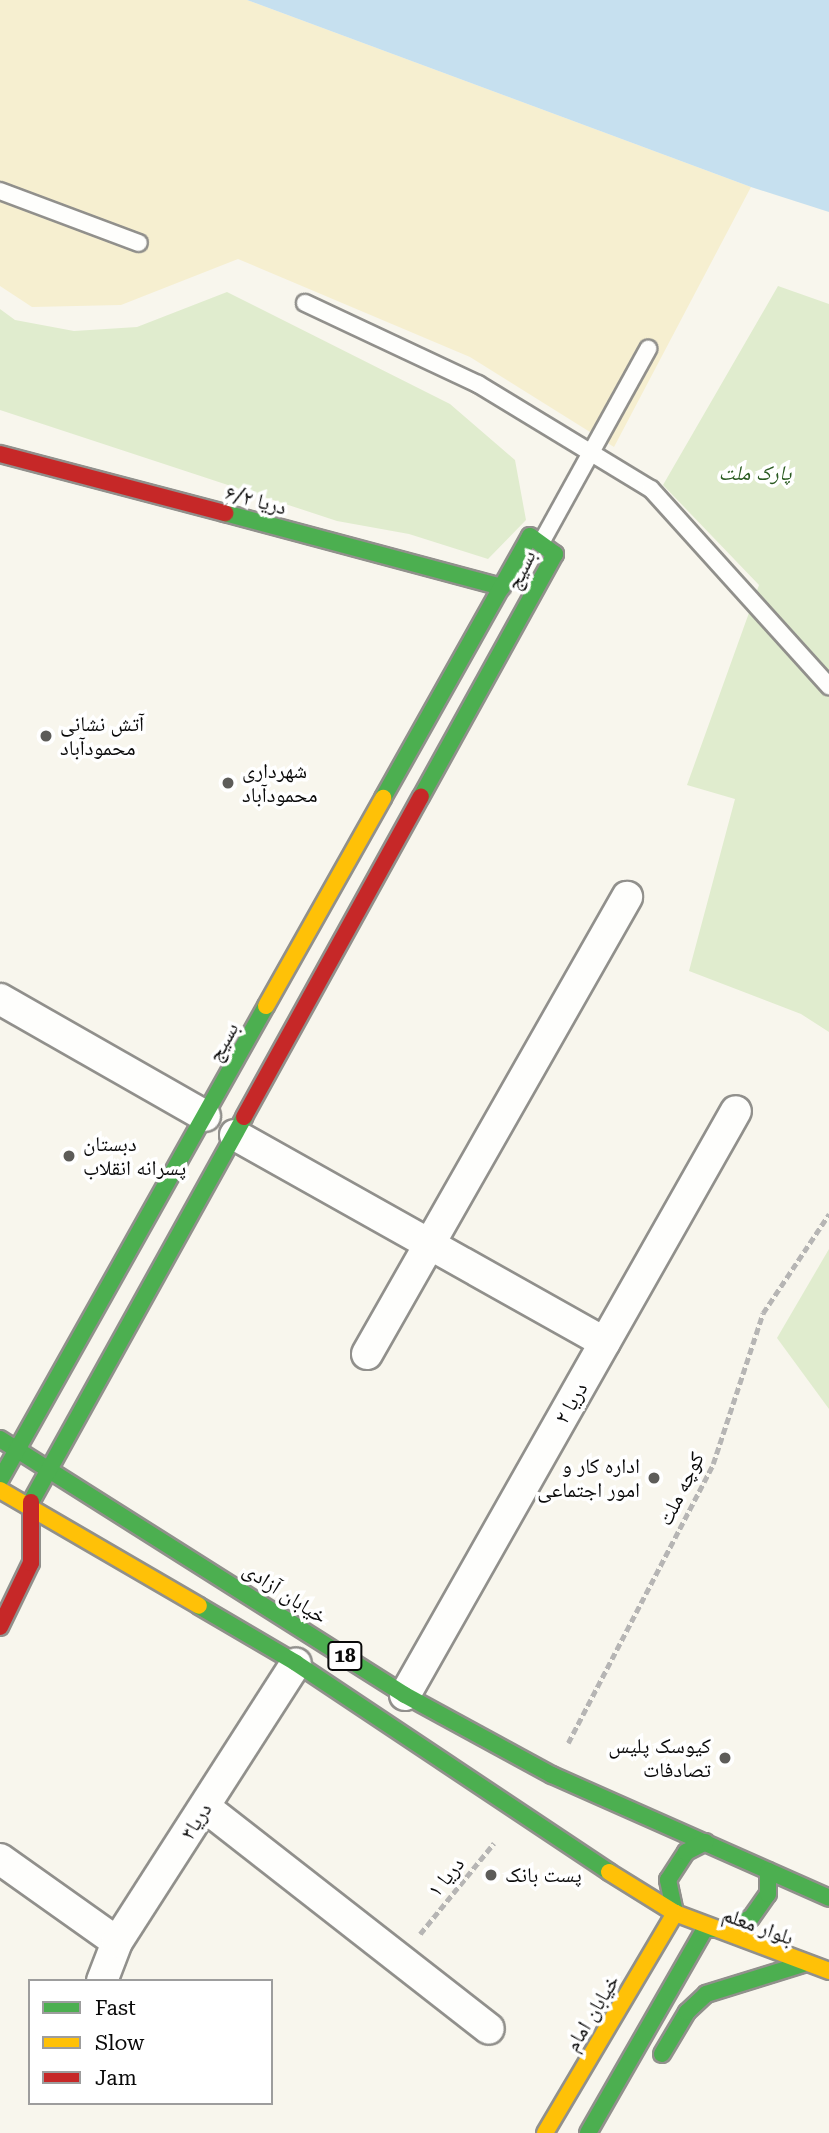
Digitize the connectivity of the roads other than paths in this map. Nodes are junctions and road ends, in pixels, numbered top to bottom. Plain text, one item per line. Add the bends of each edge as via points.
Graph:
1 (0, 191) edge
2 (139, 243) dead end
3 (305, 303) dead end
4 (648, 349) dead end
5 (590, 453) junction
6 (0, 454) edge
7 (540, 543) junction
8 (502, 587) junction
9 (829, 687) edge
10 (431, 713) junction
11 (458, 731) junction
12 (627, 897) dead end
13 (0, 999) edge
14 (736, 1111) dead end
15 (205, 1116) junction
16 (235, 1135) junction
17 (430, 1244) junction
18 (605, 1343) junction
19 (367, 1354) dead end
20 (0, 1439) edge
21 (19, 1448) junction
22 (51, 1467) junction
23 (0, 1480) edge
24 (0, 1490) edge
25 (30, 1505) junction
26 (0, 1627) edge
27 (296, 1663) junction
28 (405, 1695) junction
29 (205, 1807) junction
30 (706, 1842) junction
31 (0, 1859) edge
32 (768, 1871) junction
33 (829, 1898) edge
34 (675, 1913) junction
35 (705, 1929) junction
36 (117, 1942) junction
37 (803, 1964) junction
38 (829, 1971) edge
39 (103, 1979) edge
40 (489, 2029) dead end
41 (651, 2071) dead end
42 (545, 2133) edge
43 (588, 2133) edge

1 - 2 lane
3 - 5 lane via 478,384
4 - 5 lane
5 - 7 lane
5 - 9 lane via 651,489
6 - 8 street, دریا ۶/۲
7 - 8 street, بسیج via 530,536
7 - 11 street, بسیج via 555,554
8 - 10 street, بسیج
10 - 11 street
10 - 15 street, بسیج
11 - 16 street, بسیج
12 - 17 street
13 - 15 street
14 - 18 street, دریا ۲
15 - 16 street
15 - 21 street, بسیج
16 - 17 street
16 - 22 street, بسیج
17 - 18 street
17 - 19 street
18 - 28 street, دریا ۲
20 - 21 street, خیابان آزادی / 18
21 - 22 street, خیابان آزادی / 18
21 - 23 street, بسیج
22 - 25 street, بسیج
22 - 28 street, خیابان آزادی / 18
24 - 25 street, 18
25 - 26 street via 31,1563
25 - 27 street, 18
27 - 29 street, دریا۳
27 - 34 street, 18 via 516,1815
28 - 30 street, خیابان آزادی / 18 via 552,1775
29 - 36 street, دریا۳
29 - 40 street
30 - 32 street, 18
30 - 34 street via 686,1852 668,1880
31 - 36 street
32 - 33 street, 18
32 - 35 street via 768,1894 751,1918 726,1929
34 - 35 street, بلوار معلم / 18
34 - 42 street, خیابان امام
35 - 37 street, بلوار معلم / 18
35 - 43 street
36 - 39 street, دریا۳
37 - 38 street, بلوار معلم / 18
37 - 41 street via 706,1994 687,2012

